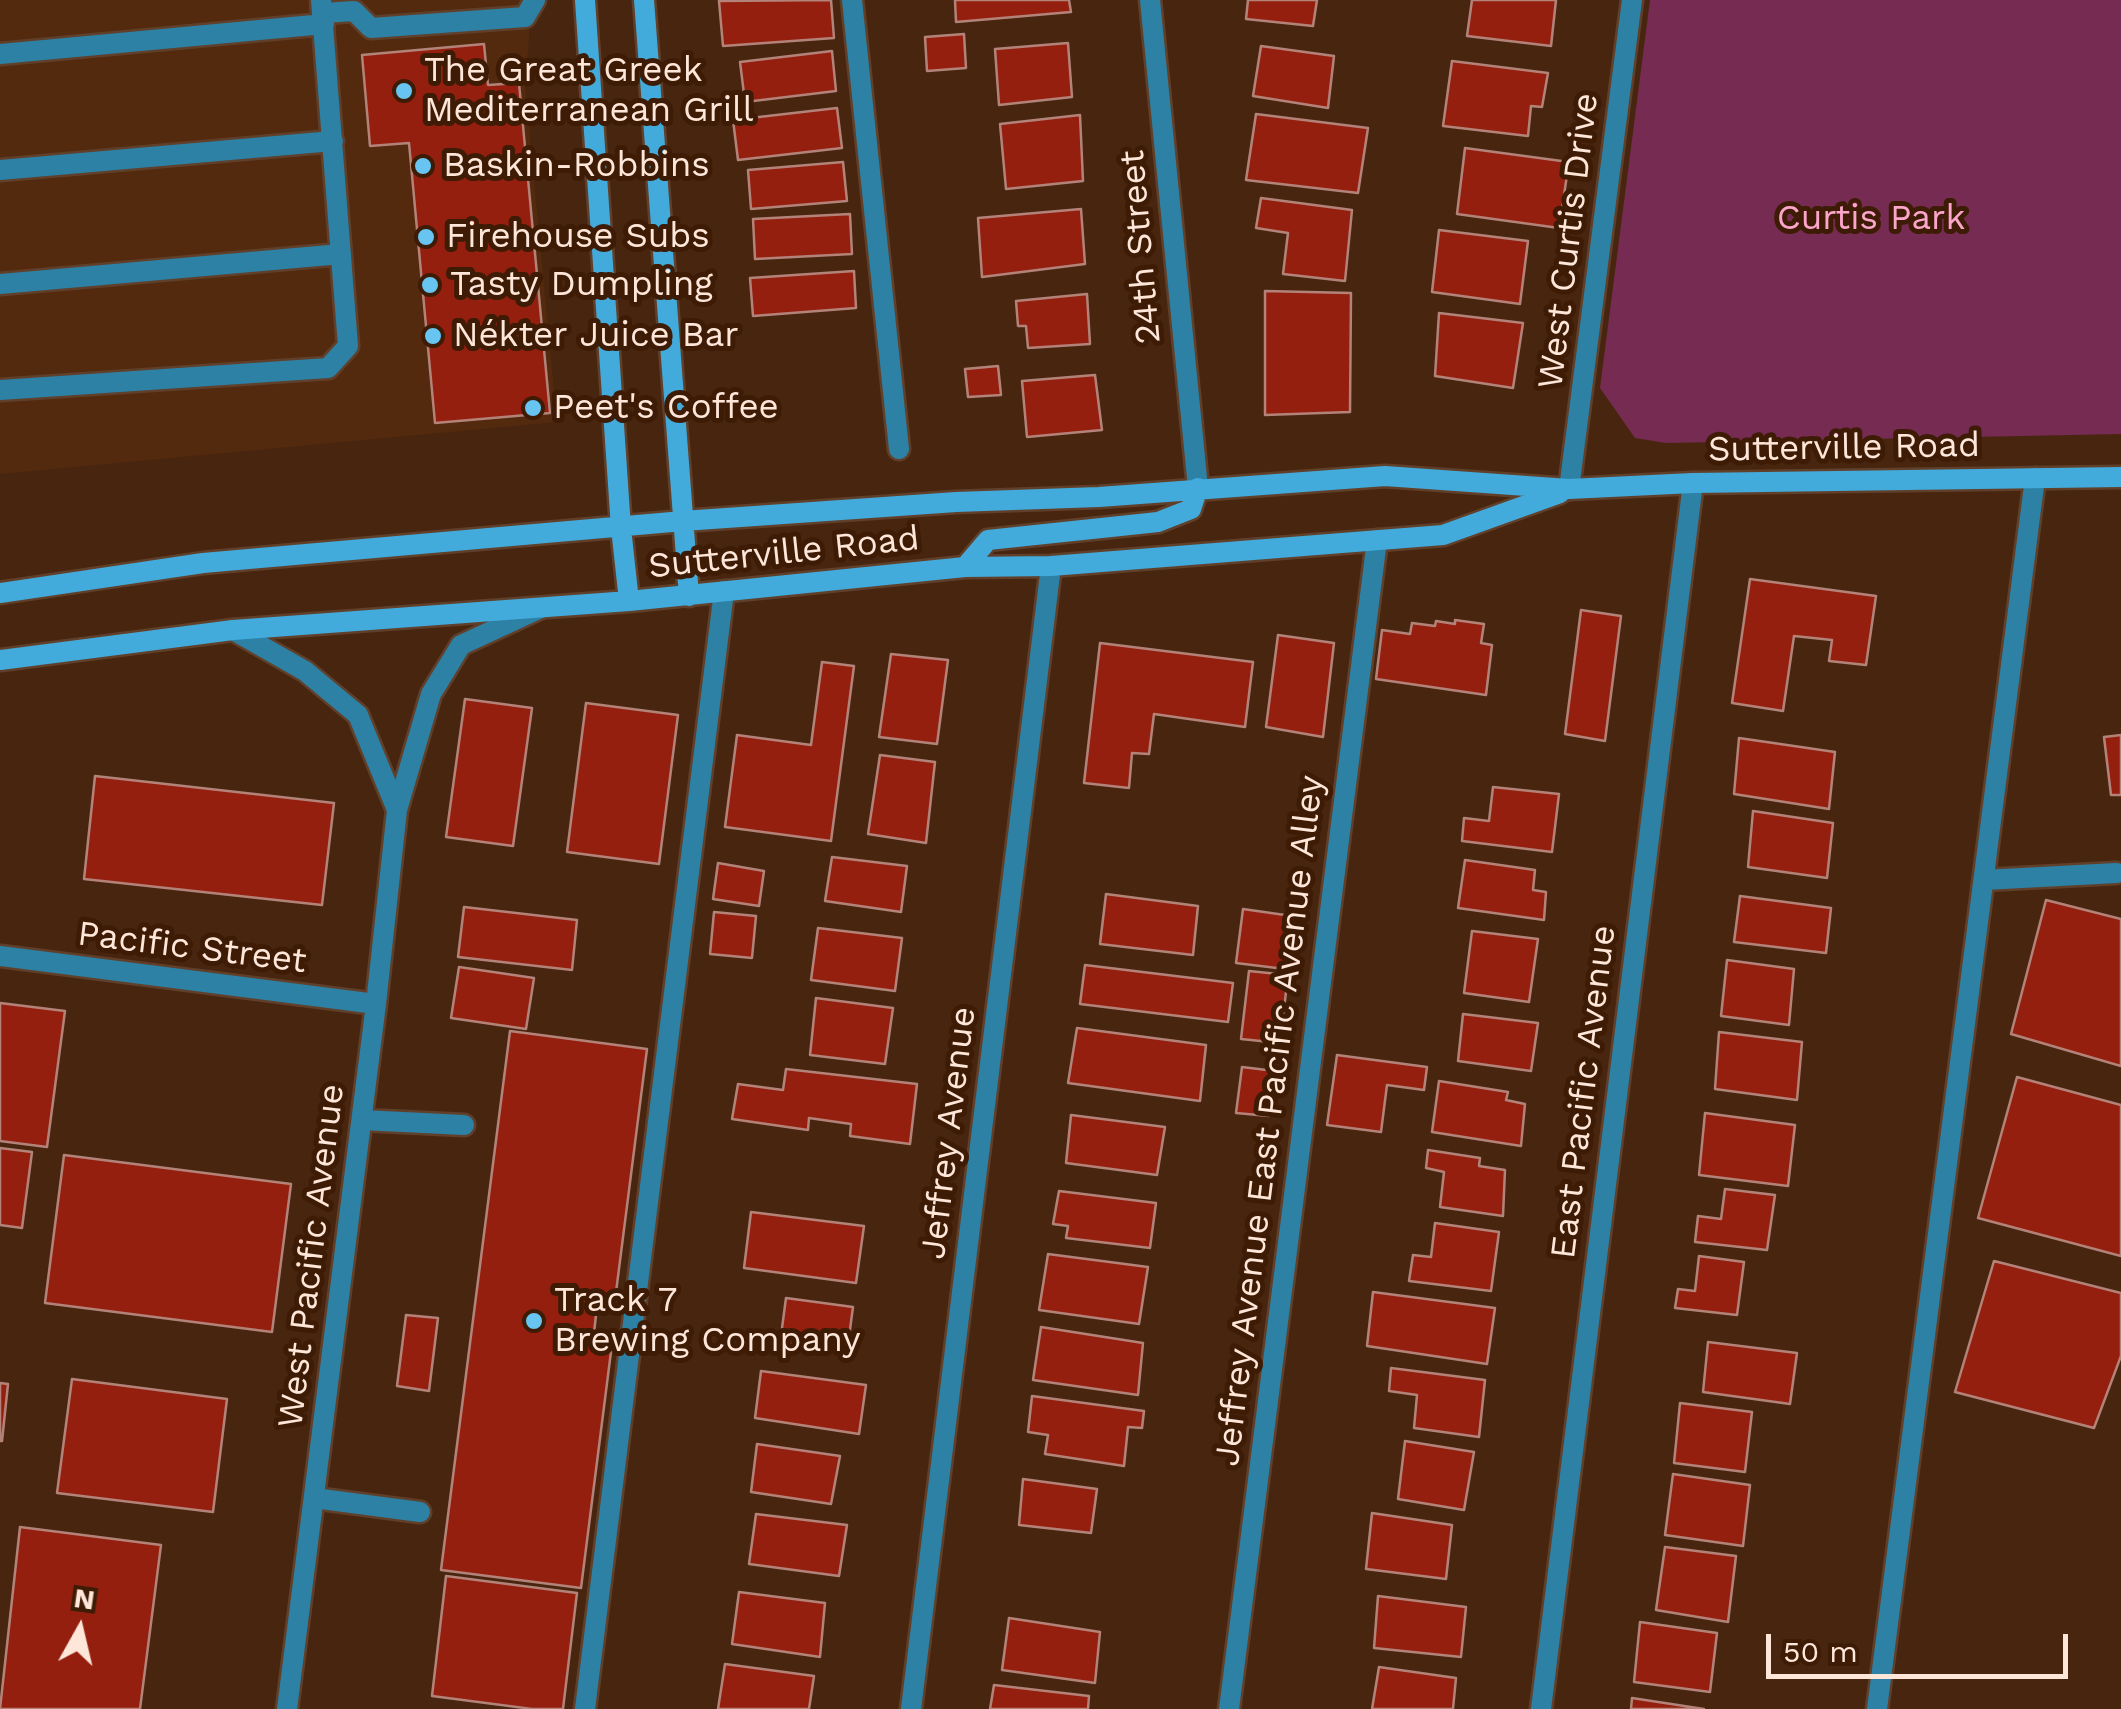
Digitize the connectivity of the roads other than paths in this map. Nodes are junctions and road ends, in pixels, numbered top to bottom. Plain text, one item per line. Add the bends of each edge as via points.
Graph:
1 (535, 0) edge
2 (585, 0) edge
3 (644, 0) edge
4 (852, 0) edge
5 (1150, 0) edge
6 (1632, 0) edge
7 (358, 5) edge
8 (323, 12) edge
9 (0, 54) edge
10 (333, 141) junction
11 (0, 170) edge
12 (341, 254) junction
13 (0, 284) edge
14 (0, 390) edge
15 (899, 450) dead end
16 (2121, 477) edge
17 (2036, 478) junction
18 (1693, 483) junction
19 (1198, 488) junction
20 (1569, 489) junction
21 (682, 521) junction
22 (621, 528) junction
23 (1377, 540) junction
24 (1051, 566) junction
25 (965, 567) junction
26 (724, 591) junction
27 (0, 593) edge
28 (689, 596) junction
29 (629, 602) junction
30 (543, 607) junction
31 (233, 630) junction
32 (0, 660) edge
33 (397, 810) junction
34 (2116, 873) dead end
35 (1984, 880) junction
36 (0, 956) edge
37 (376, 1004) junction
38 (362, 1120) junction
39 (464, 1125) dead end
40 (314, 1498) junction
41 (420, 1512) dead end
42 (288, 1709) edge
43 (585, 1709) edge
44 (911, 1709) edge
45 (1229, 1709) edge
46 (1540, 1709) edge
47 (1877, 1709) edge

1 - 7 street via 526,17 371,28
2 - 22 main road
3 - 21 main road
4 - 15 street
5 - 19 street, 24th Street
6 - 20 street, West Curtis Drive
7 - 8 street
8 - 9 street
8 - 10 street
10 - 11 street
10 - 12 street
12 - 13 street
12 - 14 street via 348,346 328,368
16 - 17 main road, Sutterville Road
17 - 18 main road, Sutterville Road
17 - 35 street
18 - 20 main road, Sutterville Road
18 - 46 street, East Pacific Avenue
19 - 20 main road, Sutterville Road via 1385,476
19 - 21 main road, Sutterville Road
19 - 25 main road via 1191,510 1158,522 988,540
20 - 23 main road, Sutterville Road via 1443,536
21 - 22 main road, Sutterville Road
21 - 28 main road
22 - 27 main road, Sutterville Road via 203,563
22 - 29 main road
23 - 24 main road, Sutterville Road
23 - 45 street, Jeffrey Avenue East Pacific Avenue Alley
24 - 25 main road, Sutterville Road
24 - 44 street, Jeffrey Avenue
25 - 26 main road, Sutterville Road
26 - 28 main road, Sutterville Road
26 - 43 street
28 - 29 main road, Sutterville Road
29 - 30 main road, Sutterville Road
30 - 31 main road, Sutterville Road
30 - 33 street, West Pacific Avenue via 461,645 432,694
31 - 32 main road, Sutterville Road
31 - 33 street, West Pacific Avenue via 305,671 358,714
33 - 37 street, West Pacific Avenue
34 - 35 street
35 - 47 street
36 - 37 street, Pacific Street
37 - 38 street, West Pacific Avenue
38 - 39 street
38 - 40 street, West Pacific Avenue
40 - 41 street
40 - 42 street, West Pacific Avenue

